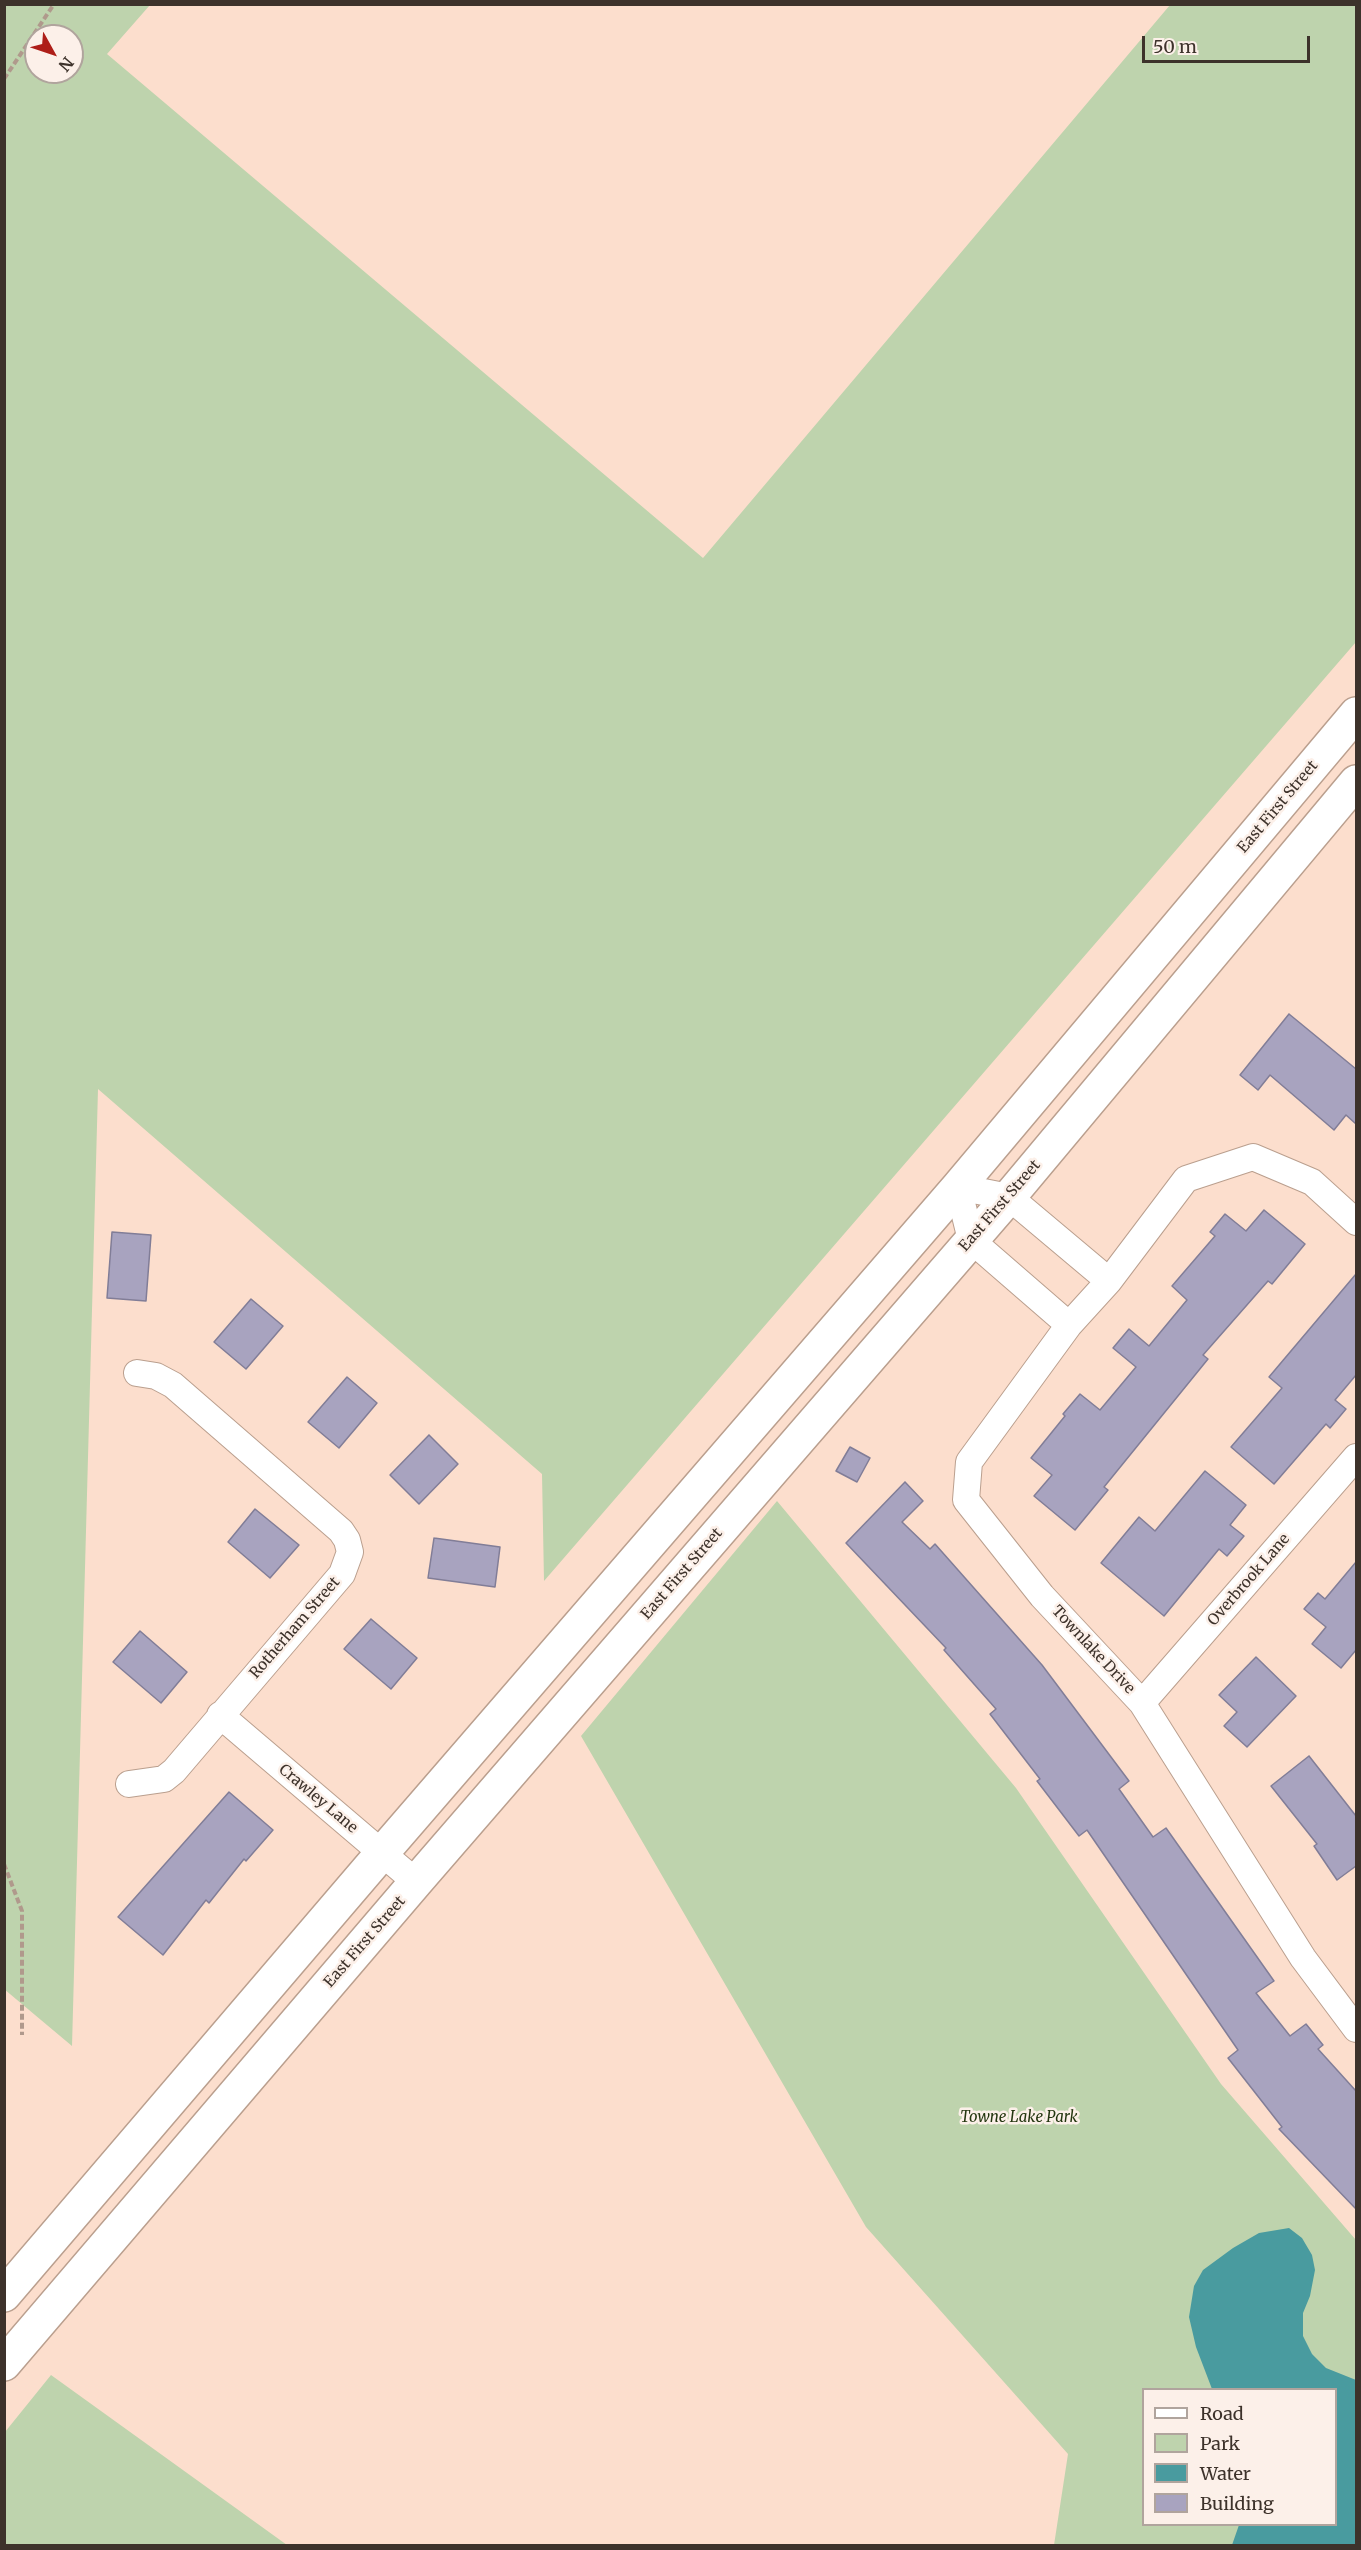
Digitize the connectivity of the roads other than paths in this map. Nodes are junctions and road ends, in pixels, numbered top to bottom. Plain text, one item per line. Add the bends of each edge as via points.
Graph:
1 (1356, 714) edge
2 (1356, 782) edge
3 (958, 1187) junction
4 (1009, 1197) junction
5 (1356, 1222) edge
6 (971, 1240) junction
7 (1109, 1281) junction
8 (1069, 1325) junction
9 (137, 1373) dead end
10 (1356, 1457) edge
11 (1142, 1702) junction
12 (220, 1715) junction
13 (129, 1784) dead end
14 (382, 1853) junction
15 (416, 1882) junction
16 (1356, 2029) edge
17 (4, 2295) edge
18 (4, 2364) edge

1 - 3 main road, East First Street
2 - 4 main road, East First Street
3 - 4 street
3 - 6 street
3 - 14 main road, East First Street
4 - 6 main road, East First Street
4 - 7 street
5 - 7 street, Townlake Drive via 1312,1182 1253,1156 1186,1179
6 - 8 street
6 - 15 main road, East First Street
7 - 8 street, Townlake Drive
8 - 11 street, Townlake Drive via 969,1462 966,1500 1042,1596
9 - 12 street, Rotherham Street via 156,1376 173,1385 341,1531 350,1552 342,1574
10 - 11 street, Overbrook Lane
11 - 16 street, Townlake Drive via 1304,1958
12 - 13 street, Rotherham Street via 164,1779
12 - 14 street, Crawley Lane
14 - 15 street, Crawley Lane
14 - 17 main road, East First Street
15 - 18 main road, East First Street

